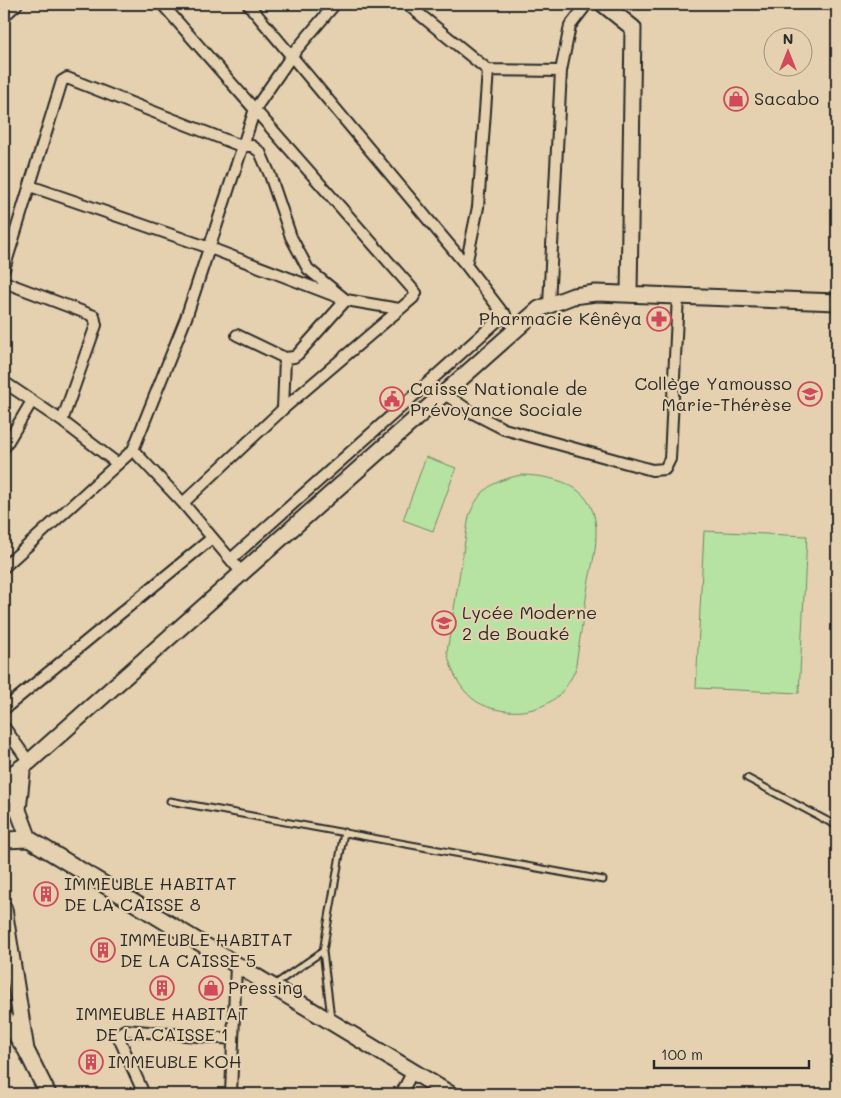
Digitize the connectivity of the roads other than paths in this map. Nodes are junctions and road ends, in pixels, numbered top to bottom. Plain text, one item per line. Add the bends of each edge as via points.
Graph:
1 (17, 4) edge
2 (162, 4) edge
3 (248, 4) edge
4 (335, 4) edge
5 (407, 4) edge
6 (587, 4) edge
7 (603, 4) edge
8 (4, 15) edge
9 (292, 55) junction
10 (488, 70) junction
11 (561, 71) junction
12 (255, 109) junction
13 (241, 146) junction
14 (30, 186) junction
15 (210, 248) junction
16 (466, 265) junction
17 (4, 269) edge
18 (4, 282) edge
19 (629, 294) junction
20 (678, 296) junction
21 (346, 300) junction
22 (837, 302) edge
23 (549, 304) junction
24 (399, 309) junction
25 (505, 314) junction
26 (515, 329) junction
27 (237, 335) dead end
28 (285, 358) junction
29 (4, 382) edge
30 (443, 393) junction
31 (32, 401) junction
32 (283, 409) junction
33 (62, 421) junction
34 (4, 448) edge
35 (132, 450) junction
36 (118, 464) junction
37 (183, 503) junction
38 (212, 538) junction
39 (231, 559) junction
40 (4, 567) edge
41 (242, 573) junction
42 (4, 709) edge
43 (4, 727) edge
44 (26, 767) junction
45 (747, 778) dead end
46 (4, 780) edge
47 (4, 800) edge
48 (170, 801) dead end
49 (837, 826) edge
50 (344, 832) junction
51 (29, 839) junction
52 (4, 840) edge
53 (603, 880) dead end
54 (4, 909) edge
55 (323, 951) junction
56 (236, 964) junction
57 (273, 986) junction
58 (4, 1016) edge
59 (331, 1021) junction
60 (233, 1039) junction
61 (26, 1050) junction
62 (414, 1071) junction
63 (48, 1094) edge
64 (144, 1094) edge
65 (231, 1094) edge
66 (401, 1094) edge
67 (450, 1094) edge

1 - 8 street
2 - 12 street
3 - 9 street
4 - 9 street
5 - 10 street
6 - 11 street via 570,26
7 - 19 street via 633,28
9 - 12 street
9 - 16 street
10 - 11 street
10 - 16 street via 478,208
11 - 23 street
12 - 13 street
12 - 24 street via 415,290 415,295
13 - 14 street via 67,78 62,81
13 - 15 street
13 - 21 street via 252,146 260,152 308,269
14 - 15 street
14 - 17 street
15 - 21 street
15 - 35 street via 186,318
16 - 25 street
18 - 33 street via 94,316 96,325
19 - 20 street
19 - 23 street via 588,294
20 - 22 street
20 - 30 street via 670,459 665,469 652,470 504,429
21 - 24 street
21 - 28 street via 298,354
23 - 26 street
24 - 32 street
25 - 26 street
25 - 39 street
26 - 30 street
27 - 28 street
28 - 32 street
29 - 31 street
30 - 41 street
31 - 33 street
31 - 34 street
32 - 37 street
33 - 36 street
35 - 36 street
35 - 37 street
36 - 40 street
37 - 38 street
38 - 39 street
38 - 42 street
39 - 41 street
41 - 44 street
43 - 44 street
44 - 46 street
44 - 47 street via 6,792
44 - 51 street via 18,810
45 - 49 lane
48 - 50 lane
50 - 53 lane
50 - 55 lane
51 - 52 street
51 - 56 street
54 - 61 street
55 - 57 lane
55 - 59 lane
56 - 57 street
56 - 60 street
57 - 59 street
58 - 61 street
59 - 62 street
60 - 64 street via 125,1030 120,1033 119,1038
60 - 65 street
61 - 63 street
62 - 66 street
62 - 67 street

